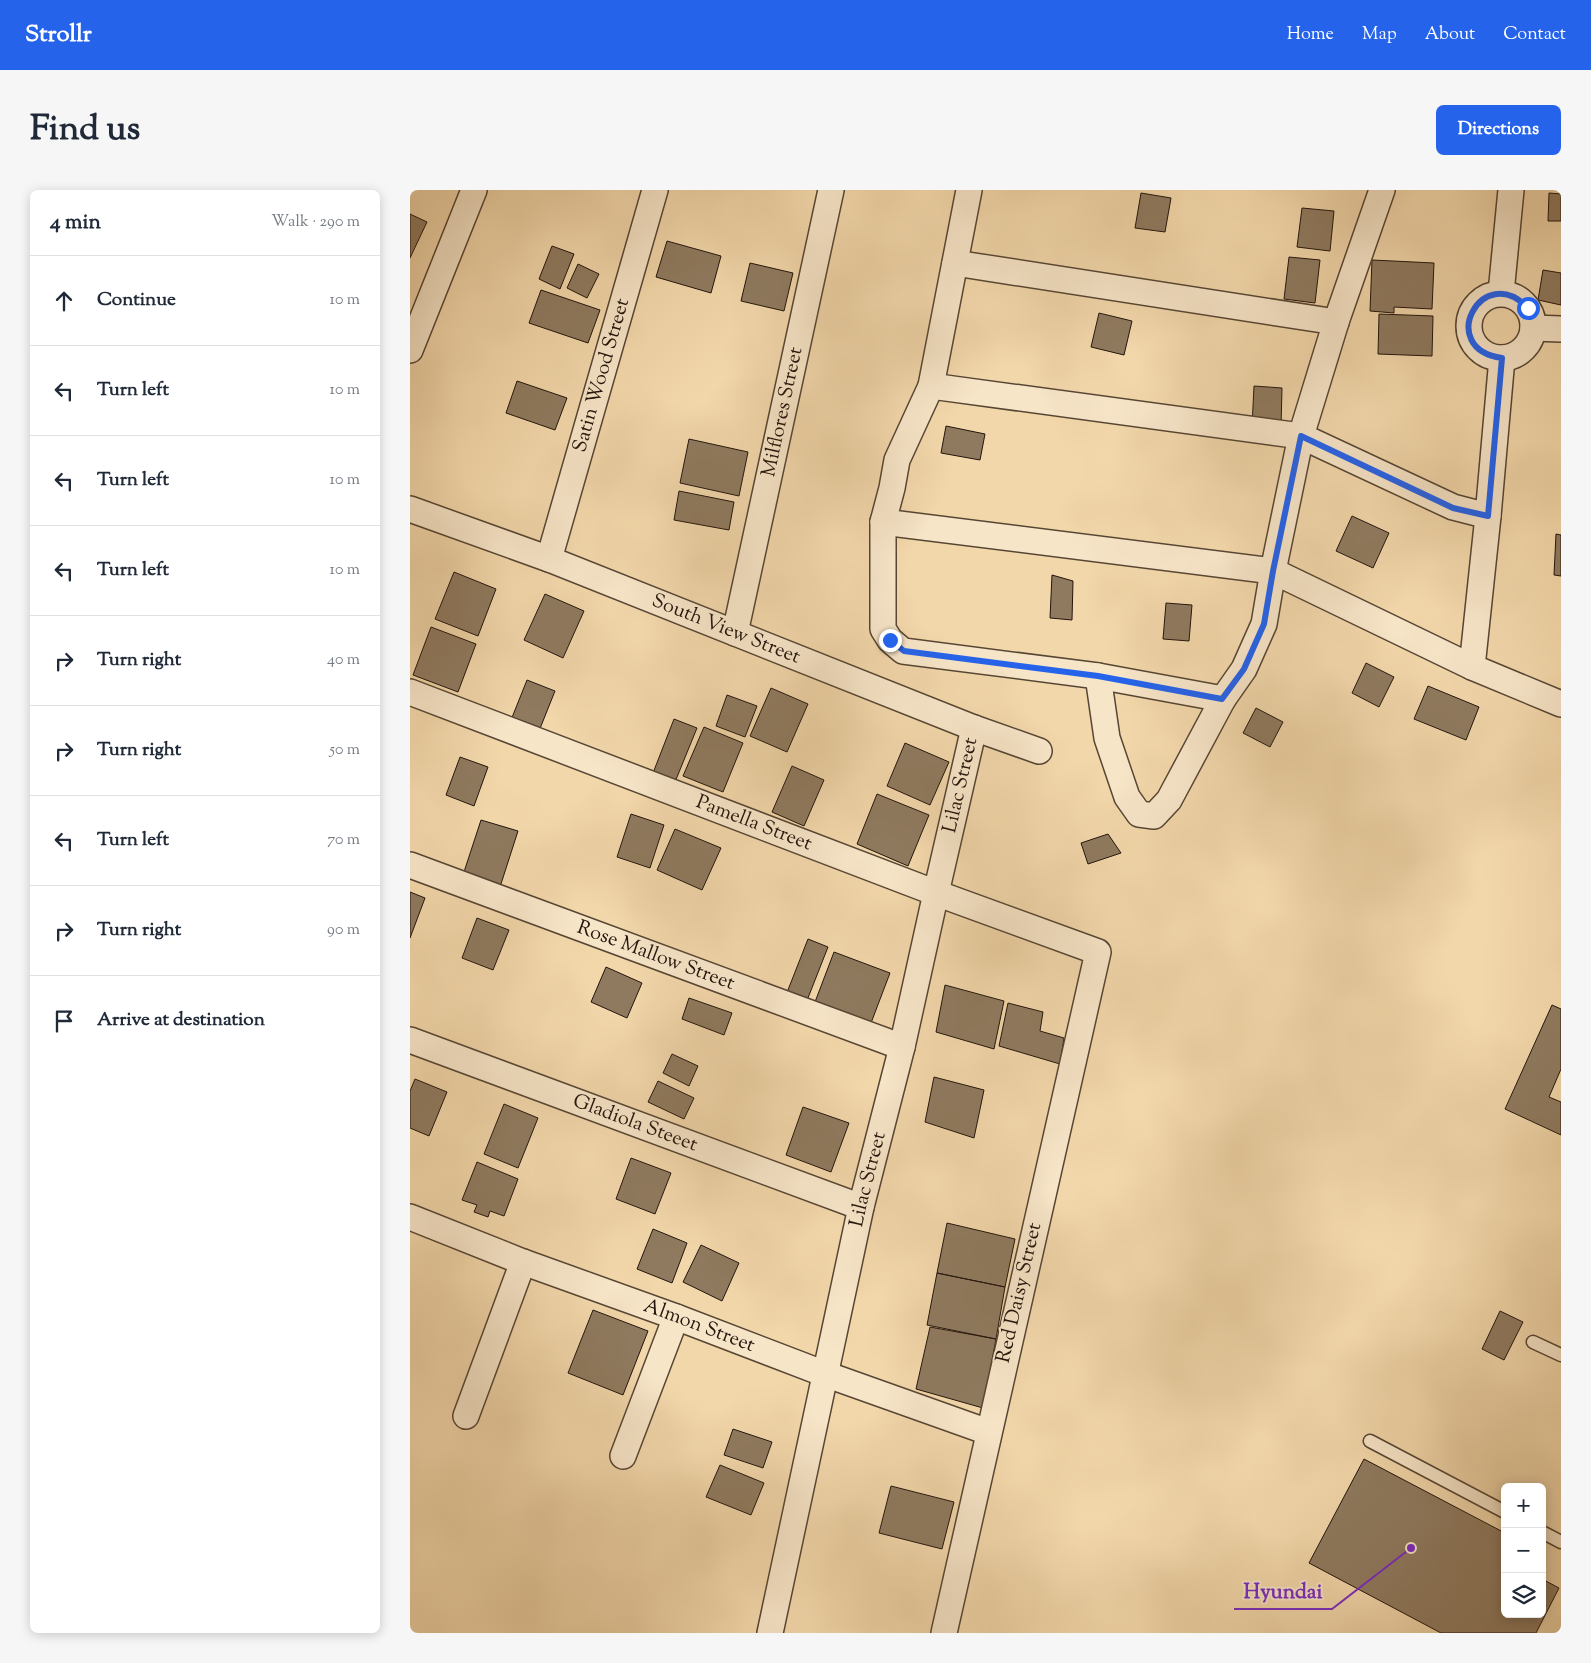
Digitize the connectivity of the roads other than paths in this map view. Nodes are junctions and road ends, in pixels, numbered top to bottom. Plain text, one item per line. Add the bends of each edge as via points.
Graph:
1 (474, 190) edge
2 (654, 190) edge
3 (831, 190) edge
4 (969, 190) edge
5 (1382, 190) edge
6 (1511, 190) edge
7 (955, 263) junction
8 (1501, 293) junction
9 (1336, 322) junction
10 (1533, 328) junction
11 (1561, 329) edge
12 (410, 350) edge
13 (1502, 358) junction
14 (931, 386) junction
15 (1301, 436) junction
16 (410, 509) edge
17 (1488, 516) junction
18 (883, 522) junction
19 (549, 560) junction
20 (1273, 571) junction
21 (735, 633) junction
22 (1472, 667) junction
23 (1098, 676) junction
24 (410, 692) edge
25 (1222, 699) junction
26 (1561, 704) edge
27 (974, 728) junction
28 (1039, 751) dead end
29 (410, 865) edge
30 (936, 893) junction
31 (1098, 952) joint
32 (410, 1040) edge
33 (902, 1047) junction
34 (861, 1207) junction
35 (410, 1217) edge
36 (523, 1262) junction
37 (676, 1317) junction
38 (1533, 1342) dead end
39 (1561, 1355) edge
40 (825, 1374) junction
41 (466, 1416) dead end
42 (988, 1432) junction
43 (1370, 1441) dead end
44 (623, 1456) dead end
45 (1501, 1510) edge
46 (1546, 1534) edge
47 (1561, 1542) edge
48 (770, 1633) edge
49 (944, 1633) edge

1 - 12 street
2 - 19 street, Satin Wood Street
3 - 21 street, Milflores Street
4 - 7 street
5 - 9 street
6 - 8 street
7 - 9 street
7 - 14 street
8 - 10 street via 1511,295 1524,304 1532,317
8 - 13 street via 1478,303 1469,316 1468,326 1474,346 1491,357
9 - 15 street
10 - 11 street
10 - 13 street via 1527,346 1511,357
13 - 17 street
14 - 15 street
14 - 18 street via 898,460
15 - 17 street via 1453,508
15 - 20 street
16 - 19 street, South View Street
17 - 22 street
18 - 20 street
18 - 23 street via 883,629 890,640 904,651
19 - 21 street, South View Street
20 - 22 street
20 - 25 street via 1264,624 1244,669
21 - 27 street, South View Street
22 - 26 street
23 - 25 street
23 - 25 street via 1107,738 1127,797 1139,814 1154,816 1168,800
24 - 30 street, Pamella Street
27 - 28 street, South View Street
27 - 30 street, Lilac Street
29 - 33 street, Rose Mallow Street
30 - 31 street, Pamella Street
30 - 33 street, Lilac Street
31 - 42 street, Red Daisy Street
32 - 34 street, Gladiola Steeet
33 - 34 street, Lilac Street
34 - 40 street, Lilac Street
35 - 36 street, Almon Street
36 - 37 street, Almon Street
36 - 41 street
37 - 40 street, Almon Street
37 - 44 street
38 - 39 lane
40 - 42 street, Almon Street
40 - 48 street, Lilac Street
42 - 49 street, Red Daisy Street
43 - 45 lane
46 - 47 lane

